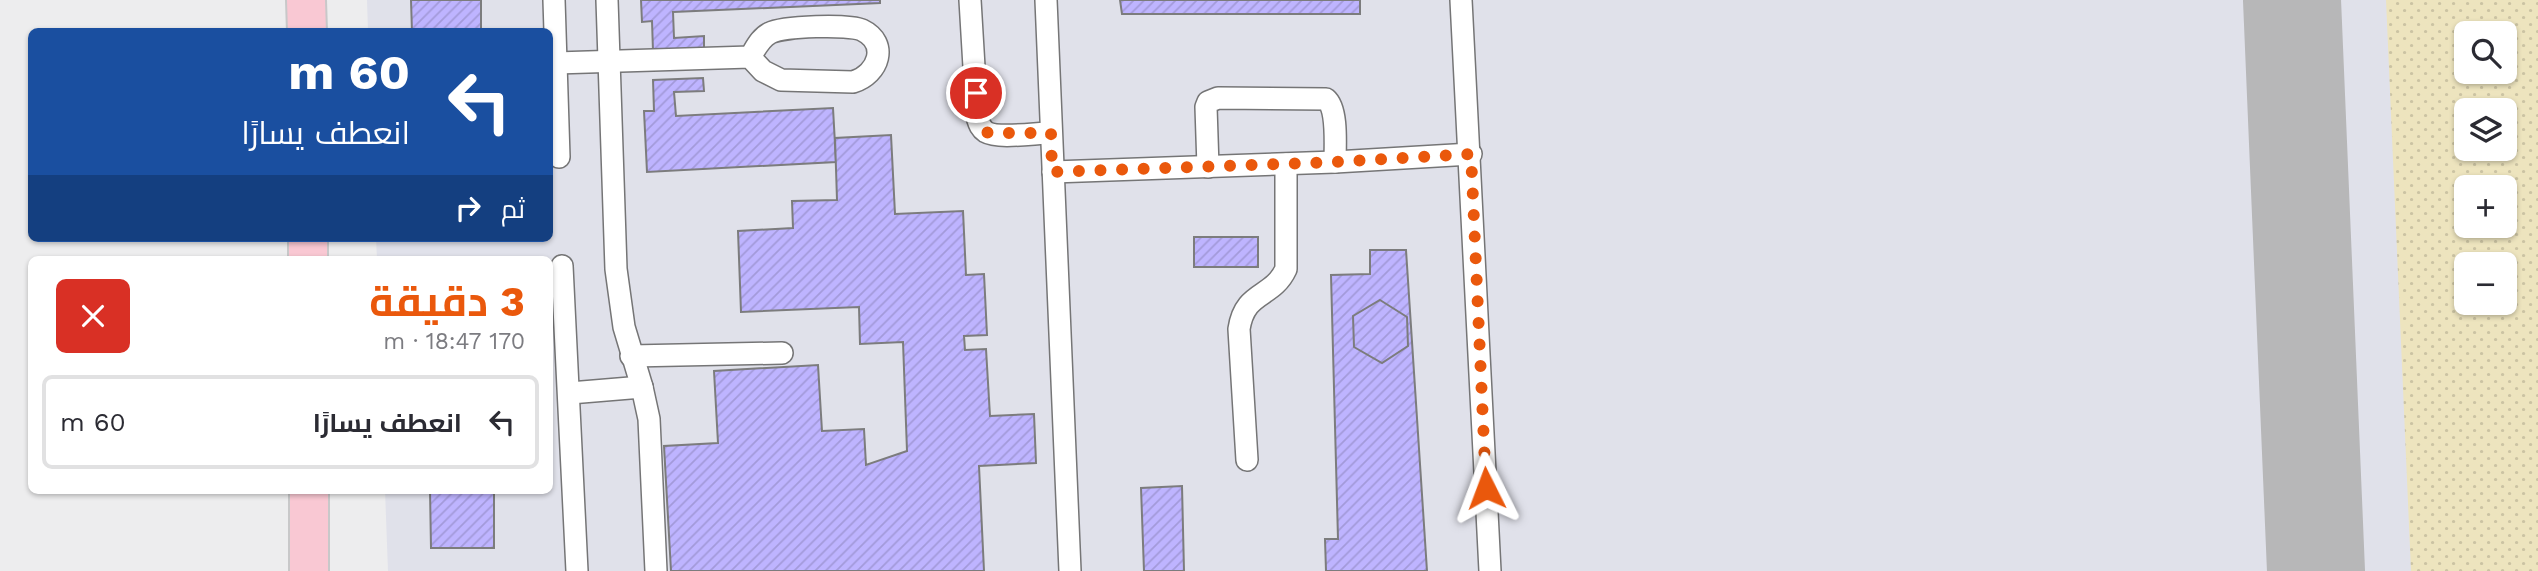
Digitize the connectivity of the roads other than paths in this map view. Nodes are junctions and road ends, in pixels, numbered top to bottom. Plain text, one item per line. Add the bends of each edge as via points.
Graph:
1 (306, 0) edge
2 (554, 0) edge
3 (607, 0) edge
4 (970, 0) edge
5 (1046, 0) edge
6 (1461, 0) edge
7 (307, 28) edge
8 (750, 57) junction
9 (609, 61) junction
10 (556, 63) junction
11 (1051, 133) junction
12 (1471, 154) junction
13 (559, 157) dead end
14 (1335, 162) junction
15 (1286, 164) junction
16 (1208, 167) junction
17 (1052, 172) junction
18 (562, 266) dead end
19 (782, 353) dead end
20 (631, 356) junction
21 (642, 387) junction
22 (570, 393) junction
23 (1247, 460) dead end
24 (309, 494) edge
25 (309, 571) edge
26 (578, 571) edge
27 (656, 571) edge
28 (1070, 571) edge
29 (1490, 571) edge

1 - 7 main road
2 - 10 lane
3 - 9 lane
4 - 11 lane via 980,126 997,134
5 - 11 lane
6 - 12 lane
8 - 8 lane via 781,80 853,82 871,73 878,54 876,44 861,30 792,28 762,38
8 - 9 lane
9 - 10 lane
9 - 20 lane via 616,269
10 - 13 lane
11 - 17 lane
12 - 14 lane
12 - 29 lane
14 - 15 lane
14 - 16 lane via 1334,112 1326,99 1218,98 1206,107
15 - 16 lane
15 - 23 lane via 1286,269 1280,282 1248,304 1238,329
16 - 17 lane
17 - 28 lane
18 - 22 lane
19 - 20 lane
20 - 21 lane
21 - 22 lane
21 - 27 lane via 649,419
22 - 26 lane
24 - 25 main road

